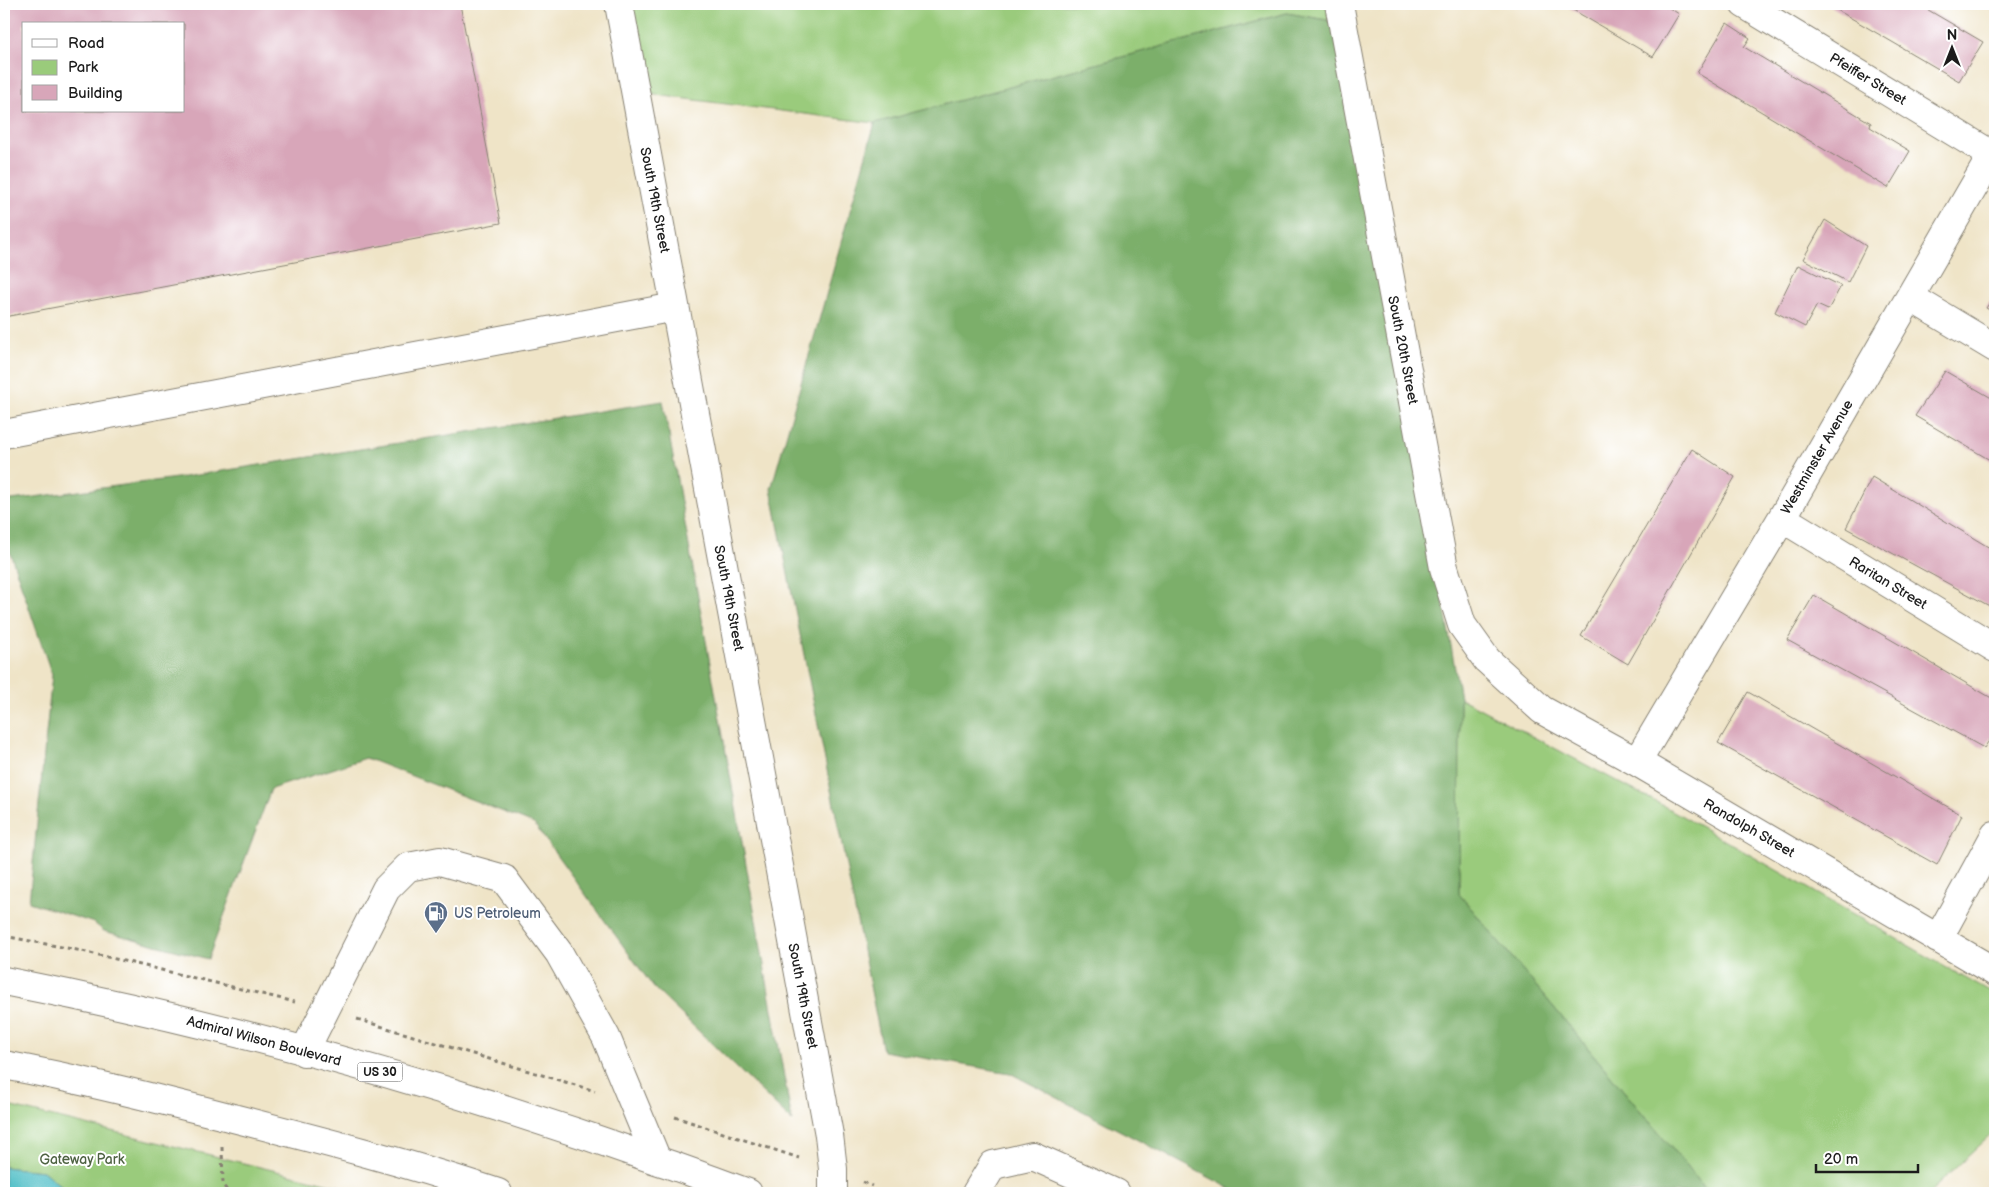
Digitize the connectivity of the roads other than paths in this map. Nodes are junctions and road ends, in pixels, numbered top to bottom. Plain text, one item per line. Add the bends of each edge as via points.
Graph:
1 (618, 4) edge
2 (1339, 4) edge
3 (1744, 4) edge
4 (1994, 152) edge
5 (1910, 297) junction
6 (675, 307) junction
7 (1995, 348) edge
8 (4, 434) edge
9 (1782, 518) junction
10 (1995, 648) edge
11 (1507, 678) joint
12 (1637, 762) junction
13 (1995, 835) edge
14 (1938, 939) junction
15 (1995, 972) edge
16 (4, 981) edge
17 (304, 1052) junction
18 (4, 1065) edge
19 (657, 1160) junction
20 (833, 1181) edge
21 (1075, 1184) edge
22 (498, 1193) edge
23 (748, 1193) edge
24 (976, 1193) edge
25 (1116, 1193) edge

1 - 6 main road, South 19th Street
2 - 11 main road, South 20th Street via 1444,568 1462,625 1486,660
3 - 4 main road, Pfeiffer Street
4 - 5 main road, Westminster Avenue
5 - 7 main road
5 - 9 main road, Westminster Avenue
6 - 8 main road
6 - 20 main road, South 19th Street via 829,1135
9 - 10 main road, Raritan Street
9 - 12 main road, Westminster Avenue
11 - 12 main road, Randolph Street via 1542,710
12 - 14 main road, Randolph Street
13 - 14 main road
14 - 15 main road, Randolph Street
16 - 17 main road, Admiral Wilson Boulevard / US 30 via 119,1005
17 - 19 main road, Admiral Wilson Boulevard / US 30 via 455,1094
17 - 19 main road via 386,889 408,867 440,861 504,879 559,953 606,1037
18 - 22 main road via 230,1117 398,1161
19 - 23 main road, Admiral Wilson Boulevard / US 30
21 - 24 main road via 1033,1156 993,1165
21 - 25 main road

